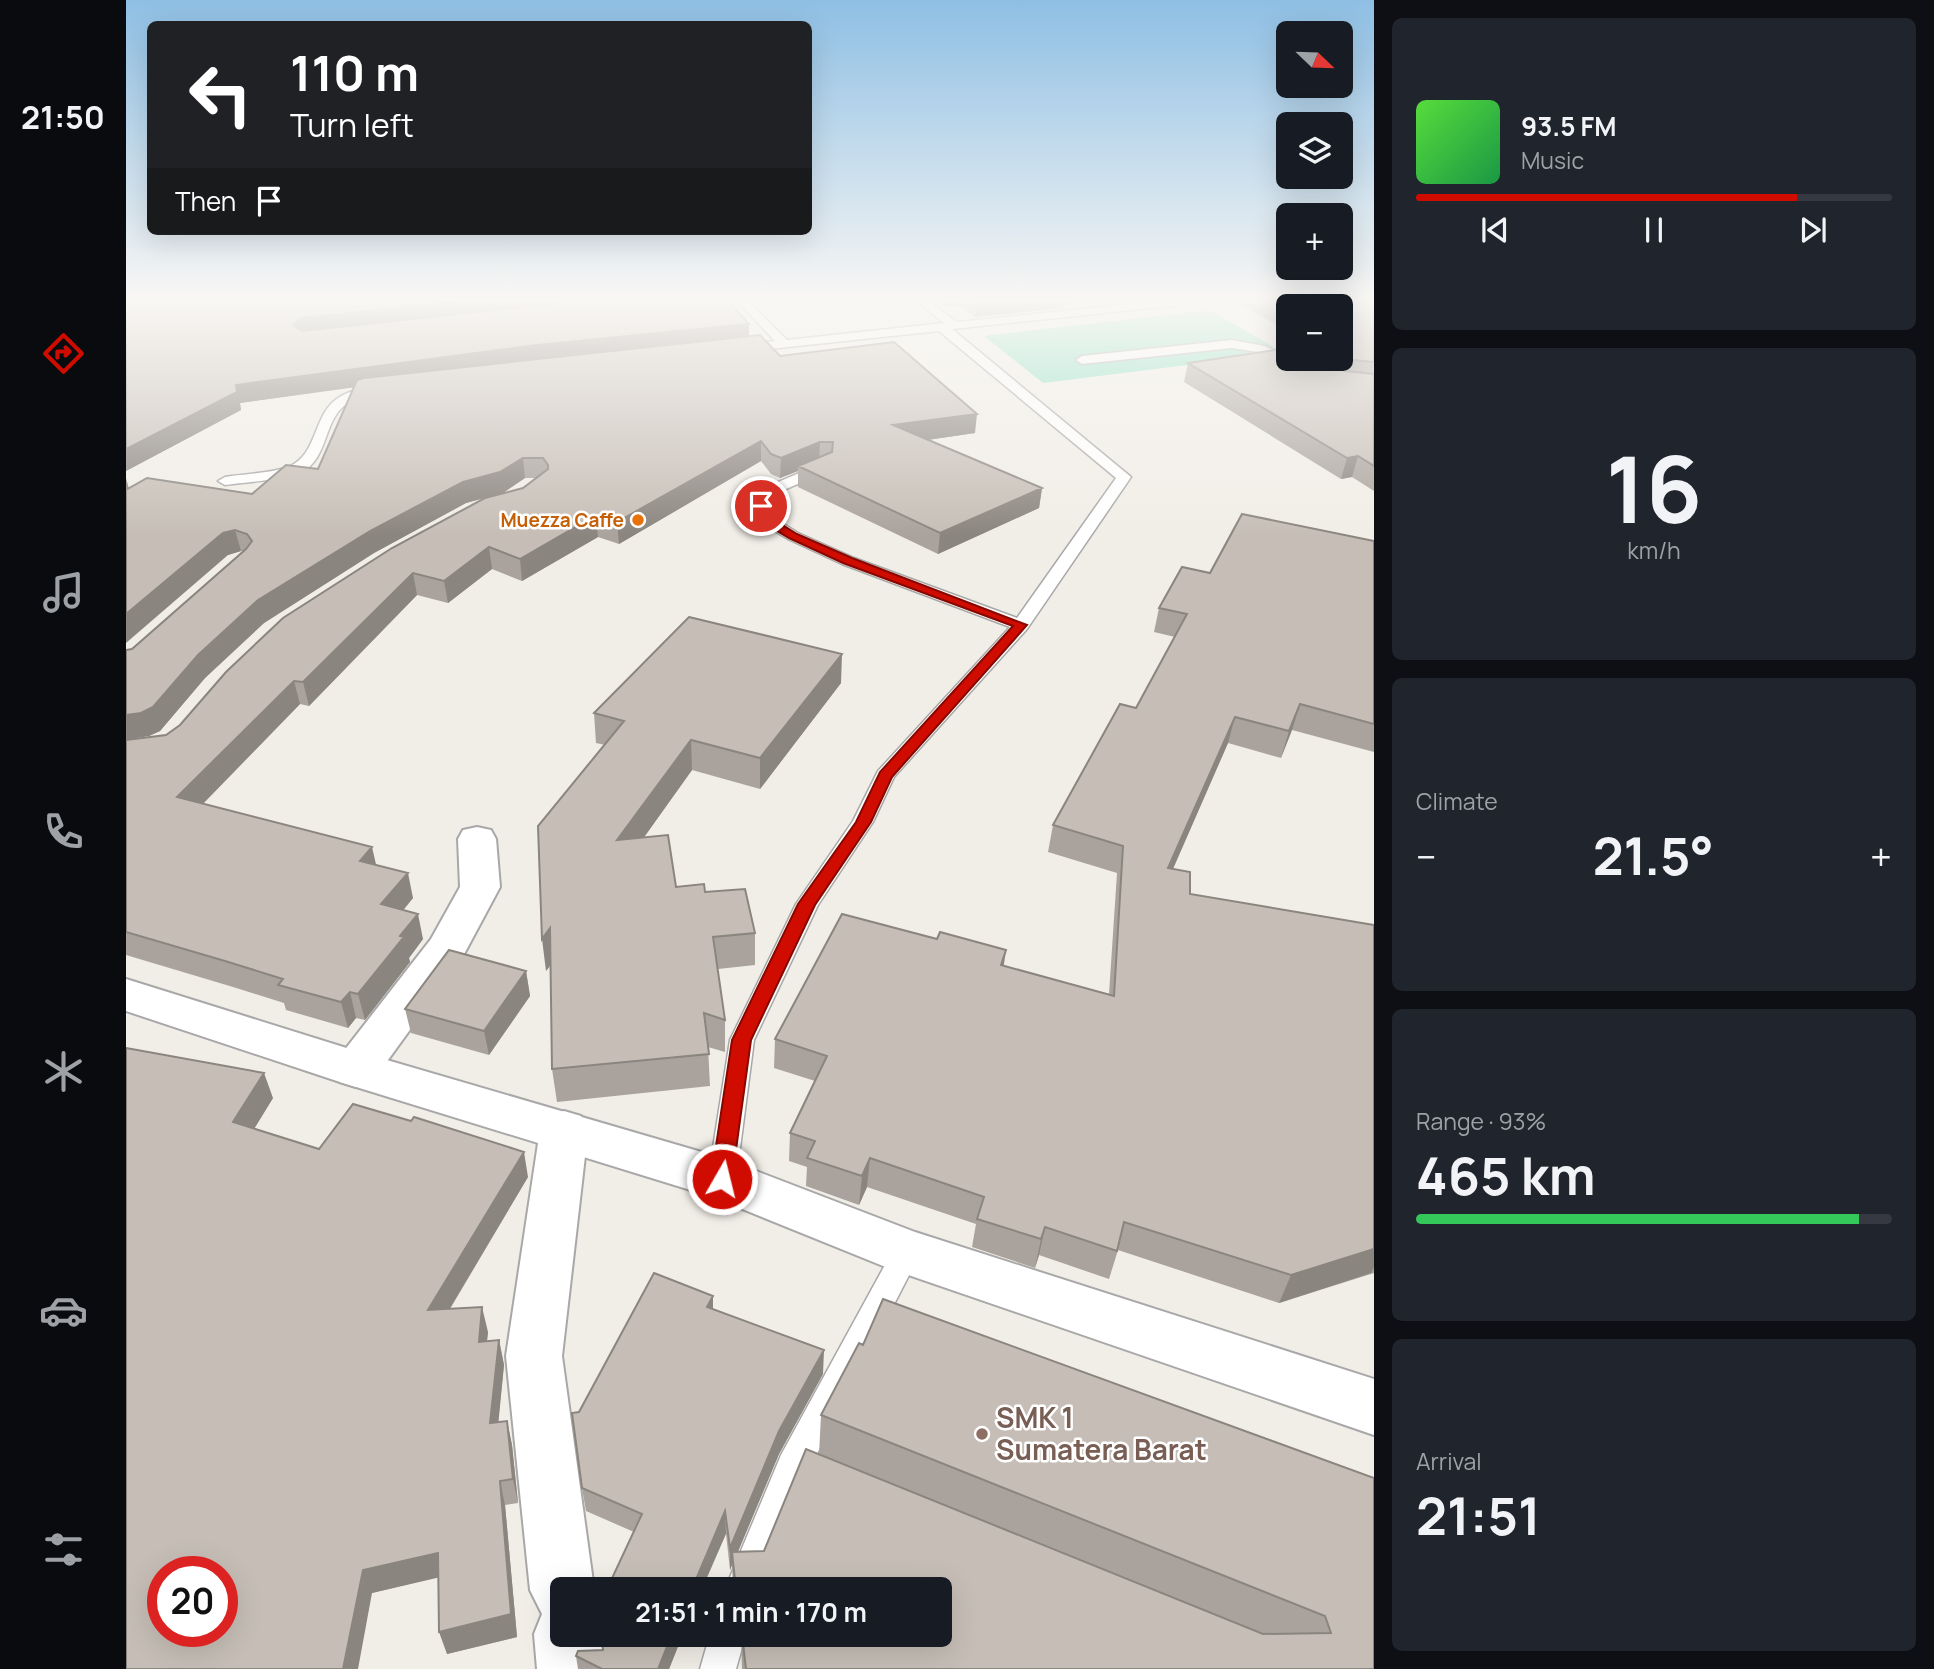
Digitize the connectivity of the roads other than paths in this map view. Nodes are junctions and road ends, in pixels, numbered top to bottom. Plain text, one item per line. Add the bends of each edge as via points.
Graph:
1 (1011, 380) edge
2 (391, 387) edge
3 (825, 467) edge
4 (225, 481) dead end
5 (1021, 625) junction
6 (477, 839) dead end
7 (126, 996) edge
8 (356, 1069) junction
9 (564, 1130) junction
10 (722, 1179) junction
11 (907, 1252) junction
12 (1374, 1407) edge
13 (560, 1577) edge
14 (749, 1577) edge
15 (568, 1647) edge
16 (724, 1647) edge
17 (571, 1669) edge
18 (718, 1669) edge

1 - 5 lane via 1124,477
2 - 4 lane via 341,399 330,412 310,460 295,470
3 - 5 lane via 774,489 761,506 768,521 848,561
5 - 10 lane via 885,775 863,822 807,904 741,1040
6 - 8 street via 480,887 447,948
7 - 8 street
8 - 9 street
9 - 10 street
9 - 13 street via 534,1356
10 - 11 street
11 - 12 street
11 - 14 lane via 805,1472
15 - 17 street
16 - 18 lane

